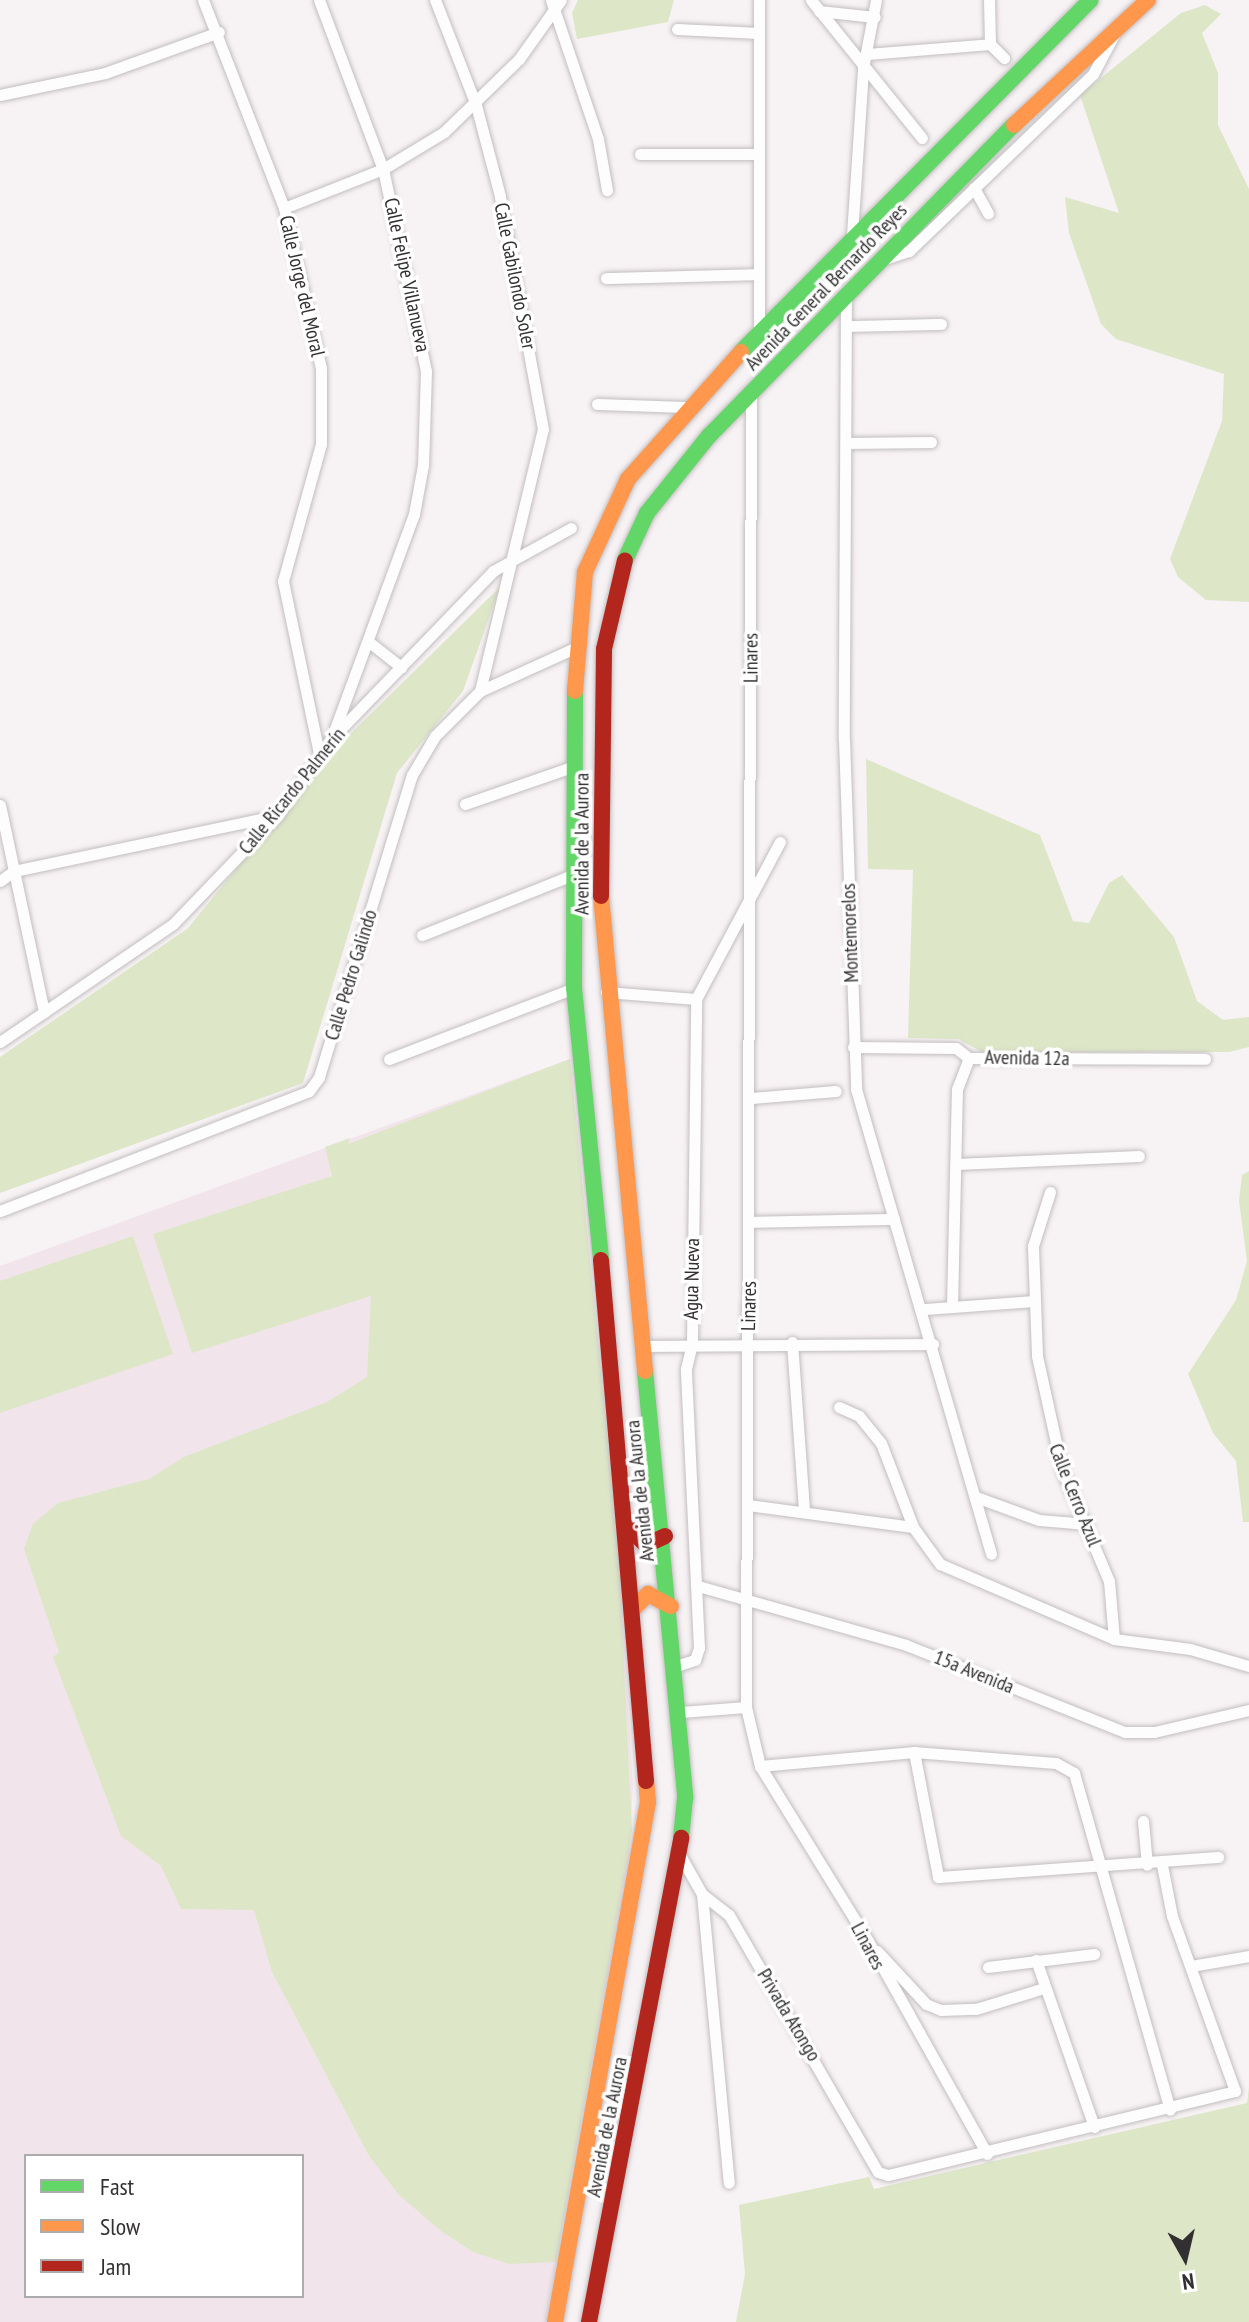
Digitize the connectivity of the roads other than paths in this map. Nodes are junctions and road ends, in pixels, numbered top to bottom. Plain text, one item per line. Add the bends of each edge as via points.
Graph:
1 (203, 0) edge
2 (319, 0) edge
3 (435, 0) edge
4 (759, 0) edge
5 (811, 0) edge
6 (876, 0) edge
7 (989, 0) edge
8 (1090, 0) edge
9 (1148, 0) edge
10 (556, 4) edge
11 (819, 11) junction
12 (875, 17) junction
13 (677, 29) dead end
14 (1116, 31) junction
15 (219, 32) junction
16 (759, 33) junction
17 (990, 44) junction
18 (867, 54) junction
19 (1004, 58) dead end
20 (863, 68) junction
21 (0, 95) edge
22 (476, 105) junction
23 (922, 138) dead end
24 (640, 154) dead end
25 (755, 154) junction
26 (383, 169) junction
27 (974, 188) junction
28 (607, 190) dead end
29 (284, 208) junction
30 (988, 213) dead end
31 (852, 235) junction
32 (878, 261) junction
33 (757, 274) junction
34 (606, 278) dead end
35 (846, 293) junction
36 (941, 324) dead end
37 (850, 326) junction
38 (759, 331) junction
39 (751, 394) junction
40 (597, 404) dead end
41 (686, 407) junction
42 (931, 442) dead end
43 (849, 443) junction
44 (571, 528) dead end
45 (512, 557) junction
46 (369, 642) junction
47 (575, 648) junction
48 (604, 649) joint
49 (401, 667) junction
50 (480, 691) junction
51 (332, 738) junction
52 (319, 754) junction
53 (572, 767) junction
54 (465, 804) dead end
55 (0, 805) edge
56 (277, 816) junction
57 (780, 842) dead end
58 (14, 871) junction
59 (572, 875) junction
60 (0, 881) edge
61 (751, 888) junction
62 (422, 935) dead end
63 (574, 988) junction
64 (606, 992) junction
65 (696, 999) junction
66 (44, 1012) junction
67 (0, 1042) edge
68 (853, 1047) junction
69 (969, 1058) junction
70 (389, 1059) dead end
71 (1205, 1059) dead end
72 (836, 1091) dead end
73 (751, 1098) junction
74 (1139, 1156) dead end
75 (956, 1164) junction
76 (1050, 1192) dead end
77 (0, 1211) edge
78 (894, 1219) junction
79 (750, 1222) junction
80 (1032, 1301) junction
81 (952, 1307) junction
82 (924, 1309) junction
83 (792, 1342) junction
84 (692, 1343) junction
85 (748, 1343) junction
86 (933, 1344) junction
87 (646, 1346) junction
88 (839, 1407) dead end
89 (976, 1497) junction
90 (748, 1505) junction
91 (804, 1508) junction
92 (1087, 1524) junction
93 (628, 1526) junction
94 (913, 1527) junction
95 (665, 1536) junction
96 (991, 1554) dead end
97 (698, 1586) junction
98 (747, 1600) junction
99 (671, 1606) junction
100 (634, 1608) junction
101 (1114, 1639) junction
102 (676, 1666) junction
103 (1249, 1666) edge
104 (746, 1707) junction
105 (1249, 1710) edge
106 (681, 1712) junction
107 (914, 1752) junction
108 (760, 1766) junction
109 (1143, 1821) dead end
110 (680, 1855) junction
111 (1218, 1857) dead end
112 (1095, 1862) junction
113 (1147, 1865) junction
114 (1162, 1865) junction
115 (702, 1894) junction
116 (868, 1941) junction
117 (1094, 1954) dead end
118 (1249, 1956) edge
119 (1036, 1960) junction
120 (1191, 1966) junction
121 (988, 1967) dead end
122 (1044, 1988) junction
123 (1170, 2110) junction
124 (1094, 2127) junction
125 (987, 2154) junction
126 (729, 2183) dead end
127 (555, 2322) edge
128 (589, 2322) edge

1 - 15 street, Calle Jorge del Moral
2 - 26 street, Calle Felipe Villanueva
3 - 22 street, Calle Gabilondo Soler
4 - 16 street
5 - 11 street
6 - 12 street
7 - 17 street
8 - 31 main road, Avenida General Bernardo Reyes
9 - 14 main road, Avenida General Bernardo Reyes
10 - 22 street
10 - 28 street via 598,139
11 - 12 street
11 - 20 street
12 - 18 street
13 - 16 street
14 - 27 street via 1093,74
14 - 32 main road, Avenida General Bernardo Reyes
15 - 21 street via 105,73
15 - 29 street, Calle Jorge del Moral
16 - 25 street
17 - 18 street
17 - 19 street
18 - 20 street
20 - 23 street
20 - 31 street
22 - 26 street
22 - 45 street, Calle Gabilondo Soler via 523,307 543,429
24 - 25 street
25 - 33 street
26 - 29 street
26 - 46 street, Calle Felipe Villanueva via 421,330 426,414 414,514
27 - 30 street
27 - 32 street via 903,256
29 - 52 street, Calle Jorge del Moral via 317,343 322,392 321,444 283,581
31 - 38 main road, Avenida General Bernardo Reyes
32 - 35 main road, Avenida General Bernardo Reyes
33 - 34 street
33 - 38 street
35 - 37 street, Montemorelos
35 - 39 main road, Avenida General Bernardo Reyes
36 - 37 street
37 - 43 street, Montemorelos
38 - 41 main road, Avenida General Bernardo Reyes
39 - 48 main road, Avenida General Bernardo Reyes via 647,513 621,565
39 - 61 street, Linares
40 - 41 street
41 - 47 main road, Avenida General Bernardo Reyes via 628,479 595,540
42 - 43 street
43 - 68 street, Montemorelos via 844,739
44 - 45 street, Calle Ricardo Palmerín
45 - 49 street, Calle Ricardo Palmerín
45 - 50 street
46 - 49 street
46 - 51 street, Calle Felipe Villanueva
47 - 50 street
47 - 53 main road, Avenida de la Aurora
48 - 64 main road, Avenida de la Aurora via 600,887
49 - 51 street, Calle Ricardo Palmerín
50 - 77 street, Calle Pedro Galindo via 435,736 412,775 319,1077 309,1091
51 - 52 street, Calle Ricardo Palmerín
52 - 56 street, Calle Ricardo Palmerín
53 - 54 street
53 - 59 main road, Avenida de la Aurora
55 - 58 street
56 - 58 street
56 - 66 street, Calle Ricardo Palmerín via 163,932
57 - 61 street, Agua Nueva
58 - 60 street
58 - 66 street
59 - 62 street
59 - 63 main road, Avenida de la Aurora
61 - 65 street, Agua Nueva
61 - 73 street, Linares
63 - 70 street
63 - 93 main road, Avenida de la Aurora
64 - 65 street
64 - 87 main road, Avenida de la Aurora
65 - 84 street, Agua Nueva
66 - 67 street, Calle Ricardo Palmerín
68 - 69 street, Avenida 12a via 956,1048
68 - 78 street, Montemorelos via 856,1089
69 - 71 street, Avenida 12a
69 - 75 street via 957,1089
72 - 73 street
73 - 79 street, Linares
74 - 75 street
75 - 81 street
76 - 80 street, Calle Cerro Azul via 1033,1246
78 - 79 street
78 - 82 street, Montemorelos
79 - 85 street, Linares
80 - 81 street
80 - 92 street, Calle Cerro Azul via 1053,1443
81 - 82 street
82 - 86 street, Montemorelos
83 - 85 street
83 - 86 street
83 - 91 street
84 - 85 street
84 - 87 street
84 - 97 street, Agua Nueva via 686,1369
85 - 90 street, Linares
86 - 89 street, Montemorelos
87 - 95 main road, Avenida de la Aurora
88 - 94 street via 859,1416 881,1443
89 - 92 street via 1039,1520
89 - 96 street, Montemorelos
90 - 91 street
90 - 98 street, Linares
91 - 94 street
92 - 101 street, Calle Cerro Azul via 1109,1581
93 - 95 main road via 646,1545
93 - 100 main road, Avenida de la Aurora
94 - 101 street via 940,1564
95 - 99 main road, Avenida de la Aurora
97 - 98 street, 15a Avenida
97 - 102 street, Agua Nueva via 697,1658
98 - 104 street, Linares
98 - 105 street, 15a Avenida via 906,1645 1125,1732 1154,1732
99 - 100 main road via 648,1594
99 - 102 main road, Avenida de la Aurora
100 - 127 main road, Avenida de la Aurora via 648,1772 645,1845
101 - 103 street via 1190,1649
102 - 106 main road, Avenida de la Aurora
104 - 106 street
104 - 108 street, Linares
106 - 110 main road, Avenida de la Aurora via 685,1784
107 - 108 street
107 - 112 street via 1056,1763 1074,1773
107 - 112 street via 938,1877
108 - 116 street, Linares
109 - 113 street
110 - 115 street, Privada Atongo
110 - 128 main road, Avenida de la Aurora
111 - 114 street
112 - 113 street
112 - 123 street
113 - 114 street
114 - 120 street
115 - 125 street, Privada Atongo via 729,1915 878,2172 892,2175
115 - 126 street
116 - 122 street via 926,2004 941,2010 976,2009
116 - 125 street, Linares
117 - 119 street
118 - 120 street
119 - 121 street
119 - 122 street
120 - 123 street via 1237,2086 1229,2095
122 - 124 street
123 - 124 street
124 - 125 street

